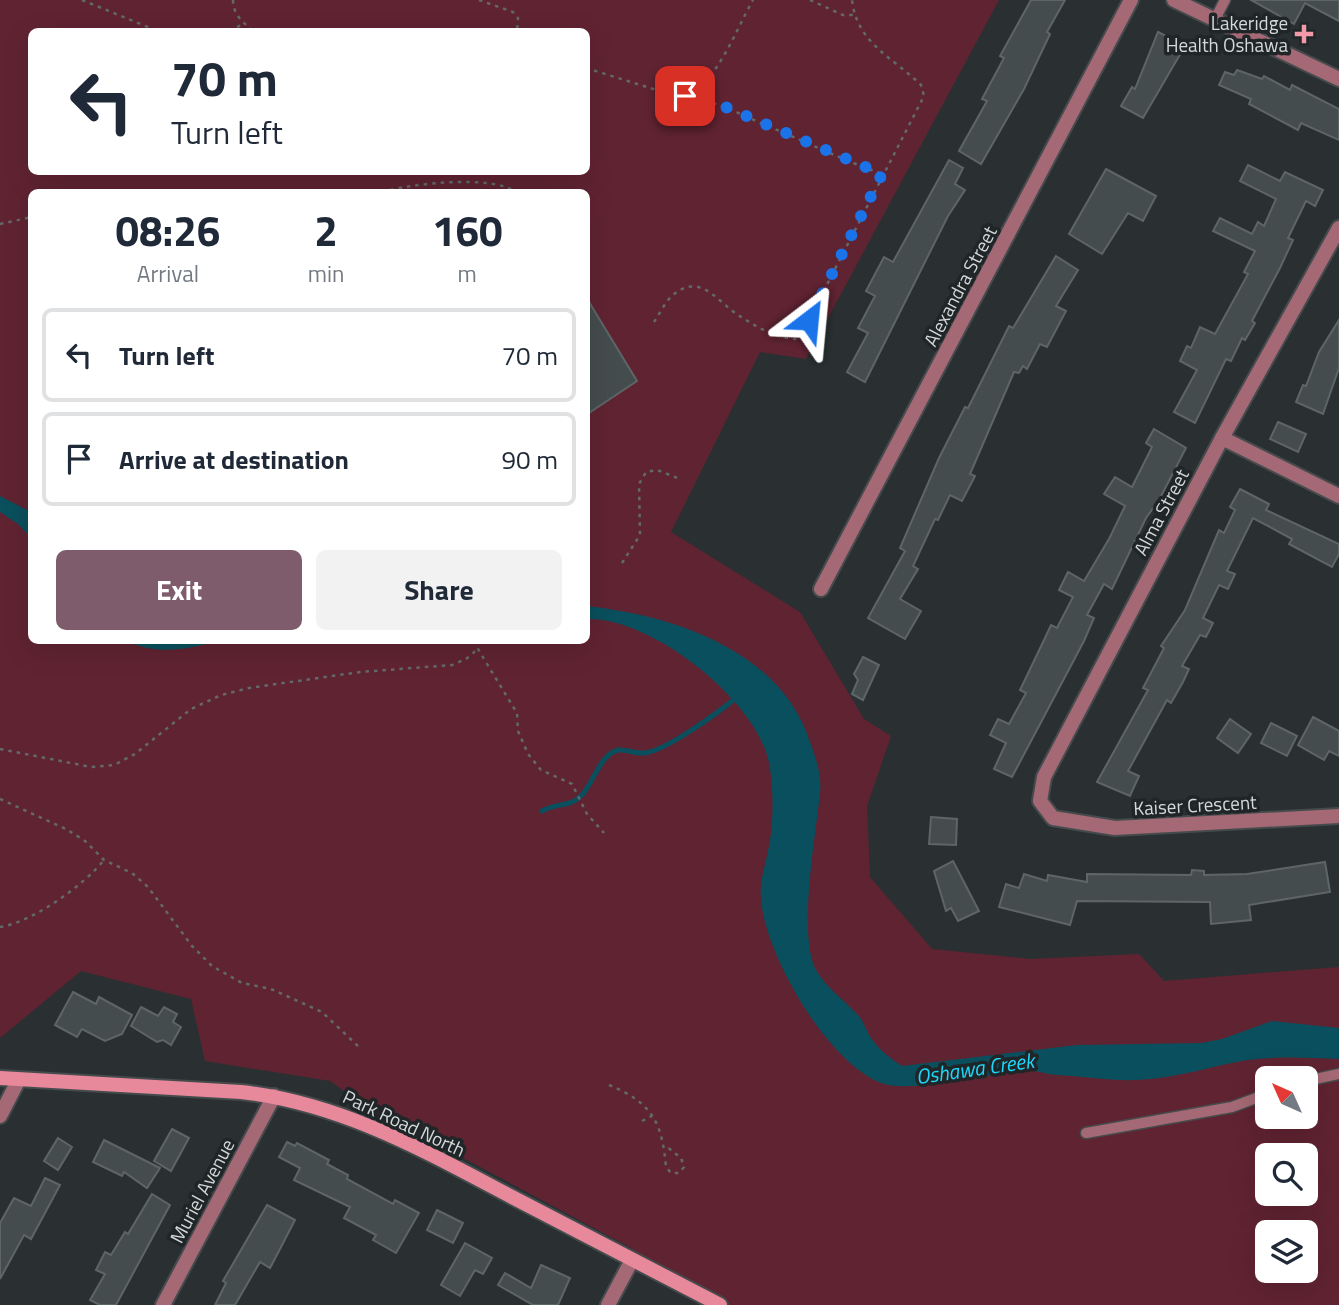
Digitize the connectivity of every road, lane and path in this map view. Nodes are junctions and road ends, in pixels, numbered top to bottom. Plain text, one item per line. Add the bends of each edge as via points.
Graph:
1 (82, 0) edge
2 (233, 0) edge
3 (479, 0) edge
4 (753, 0) edge
5 (810, 0) edge
6 (852, 0) edge
7 (1131, 0) edge
8 (1174, 0) edge
9 (1225, 0) edge
10 (855, 15) junction
11 (1215, 19) junction
12 (244, 23) junction
13 (150, 28) edge
14 (236, 28) edge
15 (250, 28) edge
16 (517, 28) edge
17 (590, 69) edge
18 (1339, 79) edge
19 (685, 96) junction
20 (882, 174) junction
21 (408, 189) edge
22 (511, 189) edge
23 (28, 218) edge
24 (0, 224) edge
25 (1339, 228) edge
26 (654, 322) dead end
27 (1222, 438) junction
28 (680, 479) dead end
29 (1339, 496) edge
30 (622, 563) dead end
31 (821, 589) dead end
32 (477, 644) edge
33 (478, 649) junction
34 (0, 749) edge
35 (0, 799) edge
36 (1339, 816) edge
37 (1053, 818) joint
38 (604, 833) dead end
39 (104, 860) junction
40 (0, 927) edge
41 (359, 1047) dead end
42 (1339, 1074) edge
43 (0, 1078) edge
44 (1318, 1078) edge
45 (18, 1081) junction
46 (610, 1085) dead end
47 (274, 1096) junction
48 (1255, 1098) edge
49 (0, 1116) edge
50 (652, 1116) junction
51 (642, 1121) dead end
52 (1086, 1133) dead end
53 (666, 1146) junction
54 (632, 1260) junction
55 (163, 1305) edge
56 (608, 1305) edge
57 (720, 1305) edge

1 - 13 path
2 - 12 path via 233,9
3 - 16 path via 513,12
4 - 19 path via 701,89
5 - 10 path via 843,15
6 - 10 path
7 - 31 street, Alexandra Street
8 - 11 street
9 - 11 lane
10 - 20 path via 867,38 922,85 924,96
11 - 18 street
12 - 14 path
12 - 15 path
17 - 19 path
19 - 20 path via 734,110
20 - 26 path via 799,339 782,339 736,313 708,289 690,286 675,293
21 - 22 path via 479,181
23 - 24 path
25 - 27 street, Alma Street
27 - 29 street
27 - 37 street, Alma Street via 1044,777 1040,801
28 - 30 path via 657,470 646,472 639,484 640,535
32 - 33 path
33 - 34 path via 452,665 360,672 221,695 191,709 114,765 91,767
33 - 38 path via 517,713 518,731 528,754 541,770 572,784
35 - 39 path via 66,829
36 - 37 street, Kaiser Crescent via 1115,828
39 - 40 path via 80,886
39 - 41 path via 132,873 148,887 212,966 242,983 271,989 322,1012
42 - 44 lane
43 - 45 main road, Park Road North
45 - 47 main road, Park Road North
45 - 49 street
46 - 50 path via 629,1093
47 - 54 main road, Park Road North via 366,1123
47 - 55 street, Muriel Avenue
48 - 52 lane via 1232,1107
50 - 51 path
50 - 53 path
53 - 53 path via 666,1167 679,1173 684,1167 681,1158
54 - 56 street
54 - 57 main road, Park Road North

